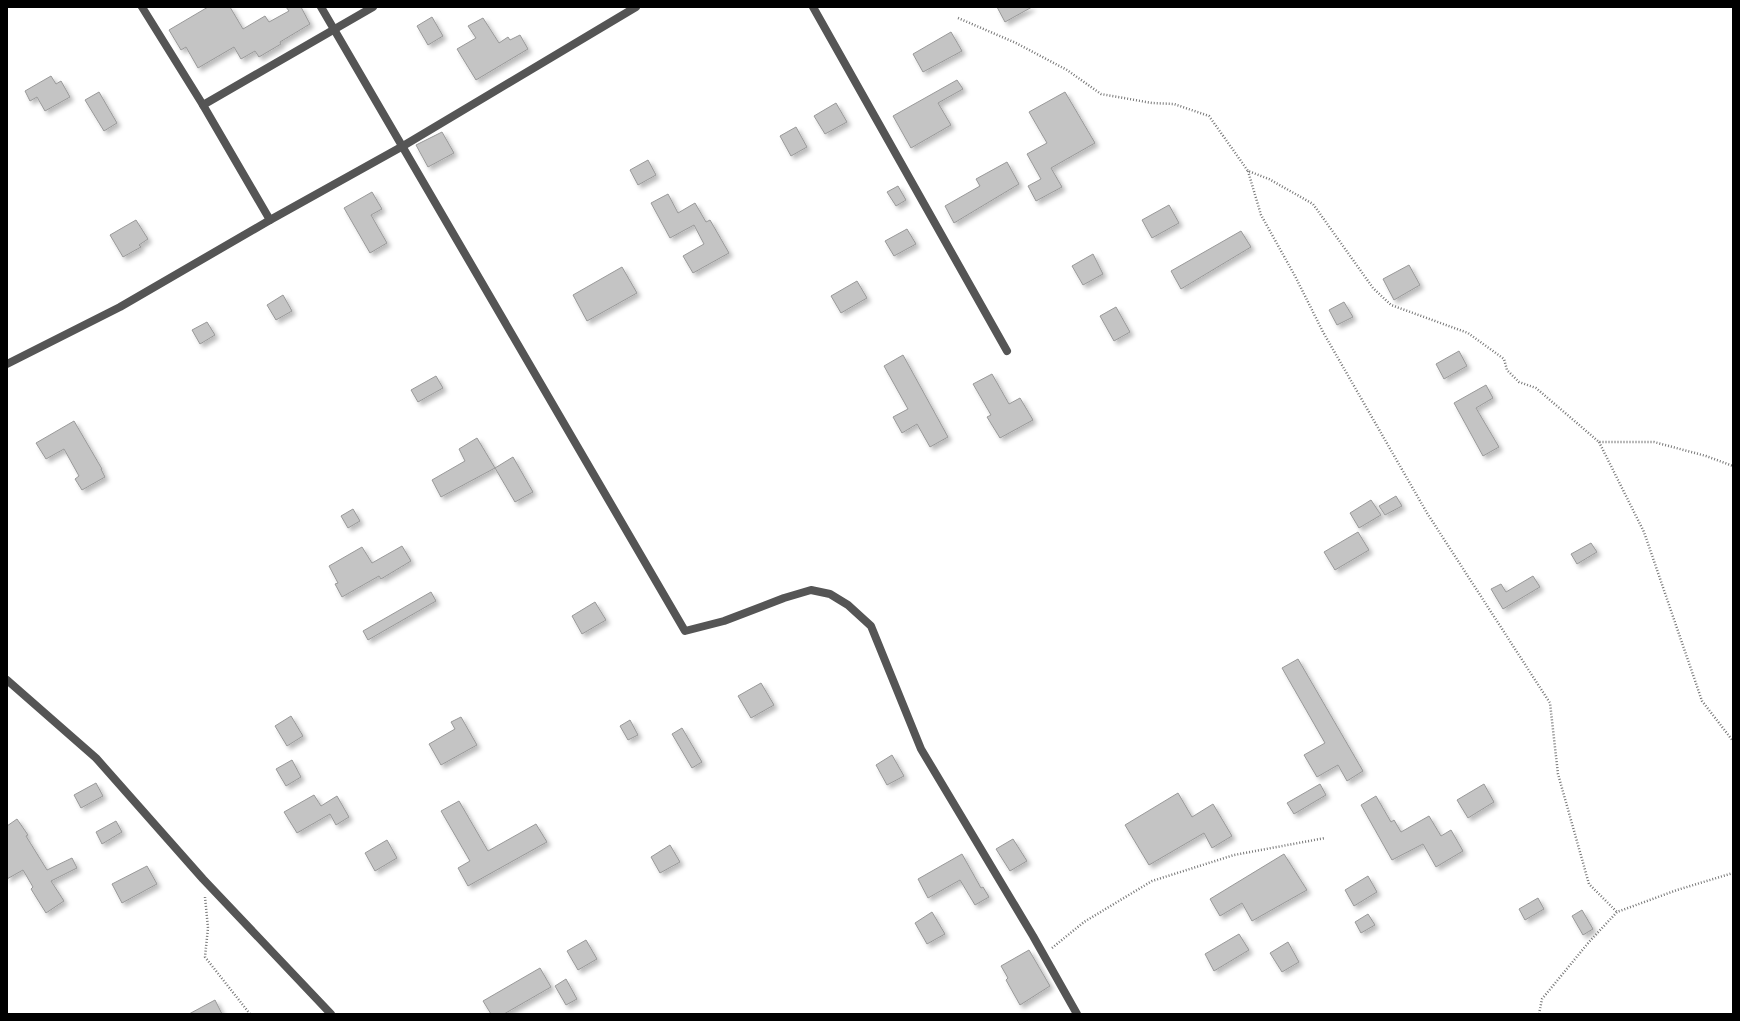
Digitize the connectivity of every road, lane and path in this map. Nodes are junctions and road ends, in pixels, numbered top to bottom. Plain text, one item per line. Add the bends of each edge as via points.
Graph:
1 (142, 7) edge
2 (321, 7) edge
3 (373, 7) edge
4 (636, 7) edge
5 (812, 7) edge
6 (958, 18) dead end
7 (335, 30) junction
8 (203, 105) junction
9 (403, 146) junction
10 (1248, 171) junction
11 (270, 220) junction
12 (1007, 351) dead end
13 (7, 364) edge
14 (1598, 442) junction
15 (1733, 466) edge
16 (7, 680) edge
17 (1733, 741) edge
18 (1325, 838) dead end
19 (1733, 873) edge
20 (203, 879) junction
21 (1617, 912) junction
22 (1044, 955) junction
23 (250, 1014) edge
24 (331, 1014) edge
25 (1077, 1014) edge
26 (1538, 1014) edge

1 - 8 street
2 - 7 street
3 - 7 street
4 - 9 street
5 - 12 street
6 - 10 path via 1016,43 1067,70 1101,94 1174,104 1209,116
7 - 8 street
7 - 9 street
8 - 11 street
9 - 11 street
9 - 22 street via 685,632 811,590 830,594 848,605 871,626 921,749
10 - 14 path via 1269,179 1313,204 1373,288 1391,306 1468,333 1504,358 1507,370 1519,382 1536,388
10 - 21 path via 1261,215 1426,513 1550,703 1558,774 1589,884
11 - 13 street via 120,307
14 - 15 path via 1654,442
14 - 17 path via 1644,532 1702,701
16 - 20 street via 96,758
18 - 22 path via 1234,855 1152,881 1084,922
19 - 21 path
20 - 23 path via 208,928 205,957
20 - 24 street
21 - 26 path via 1542,999
22 - 25 street

